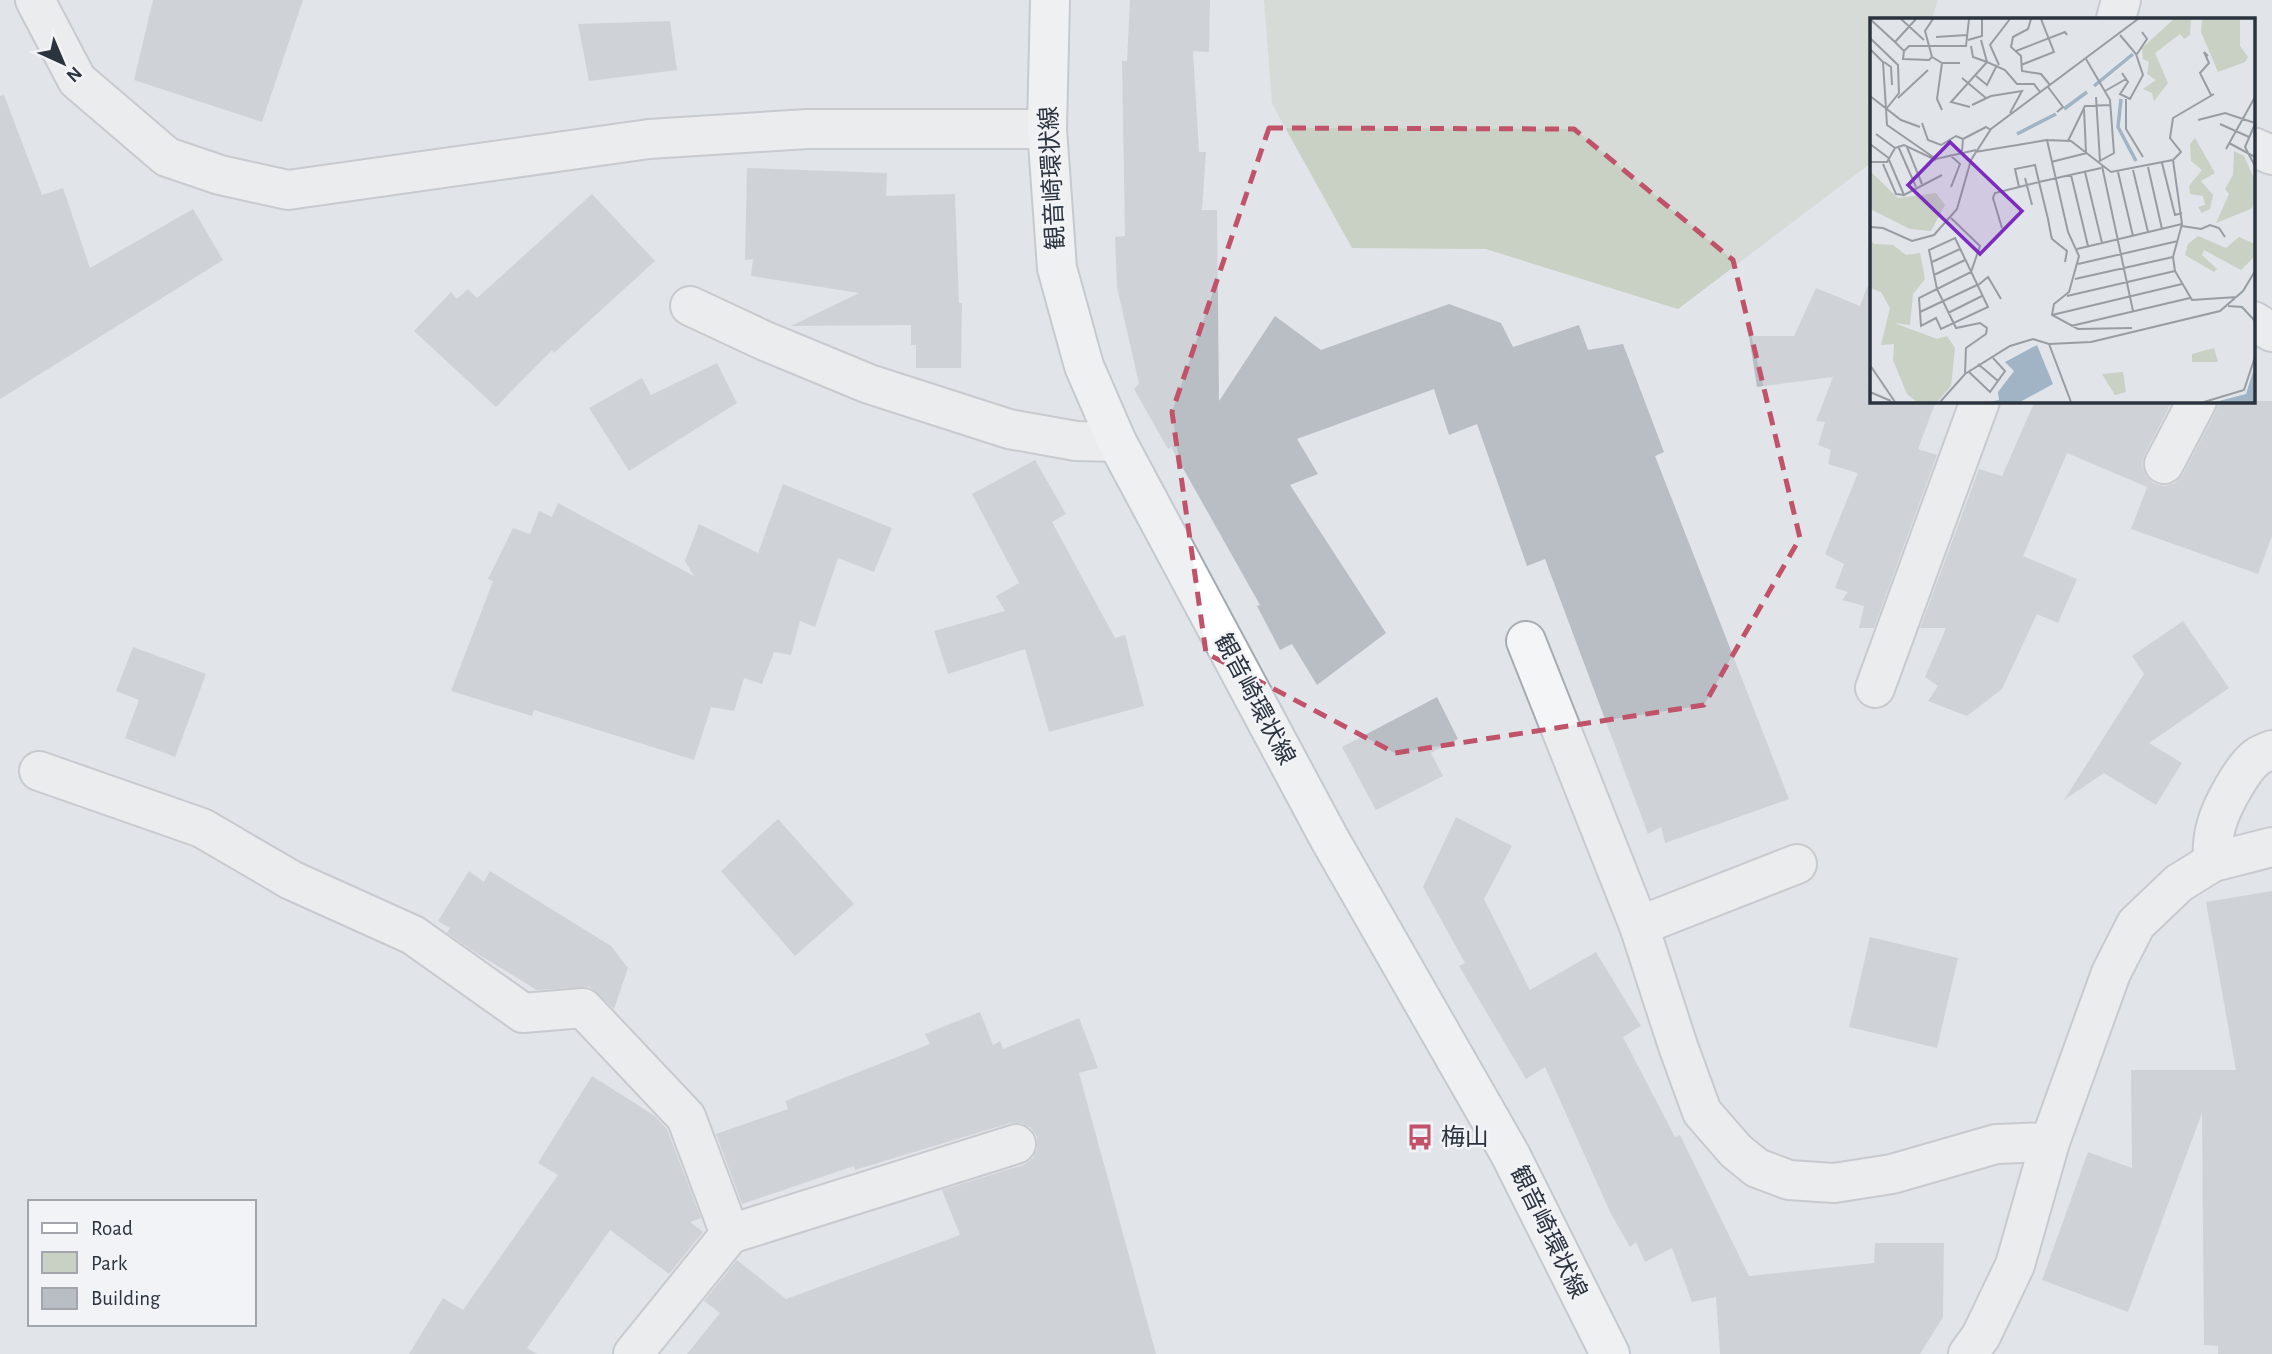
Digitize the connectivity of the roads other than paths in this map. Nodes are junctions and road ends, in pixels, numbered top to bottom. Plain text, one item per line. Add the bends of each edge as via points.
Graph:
1 (35, 0) edge
2 (1050, 0) edge
3 (2121, 0) edge
4 (2116, 18) edge
5 (1047, 130) junction
6 (2254, 147) edge
7 (2272, 155) edge
8 (690, 306) dead end
9 (2254, 322) edge
10 (2272, 332) edge
11 (1980, 402) edge
12 (2196, 402) edge
13 (1117, 442) junction
14 (2164, 464) dead end
15 (1526, 641) dead end
16 (1875, 688) dead end
17 (2272, 750) edge
18 (39, 771) dead end
19 (2272, 847) edge
20 (2213, 862) junction
21 (1797, 864) dead end
22 (1639, 926) junction
23 (2050, 1142) junction
24 (1016, 1144) dead end
25 (730, 1234) junction
26 (633, 1354) edge
27 (1610, 1354) edge
28 (1968, 1354) edge

1 - 5 street via 77,80 167,157 288,190 649,139 807,130
2 - 5 main road, 観音崎環状線
3 - 4 street
5 - 13 main road, 観音崎環状線 via 1057,268 1084,366
6 - 7 street
8 - 13 street via 869,384 996,425 1076,441
9 - 10 street
11 - 16 street
12 - 14 street
13 - 27 main road, 観音崎環状線 via 1329,838 1510,1154
15 - 22 street
17 - 20 street via 2257,757 2228,798 2217,821
18 - 25 street via 202,828 291,880 413,934 523,1013 583,1008 686,1117
19 - 20 street
20 - 23 street via 2179,883 2136,924 2111,973
21 - 22 street
22 - 23 street via 1702,1112 1757,1168 1789,1180 1834,1183 1892,1174 1996,1144
23 - 28 street via 2015,1265
24 - 25 street
25 - 26 street

